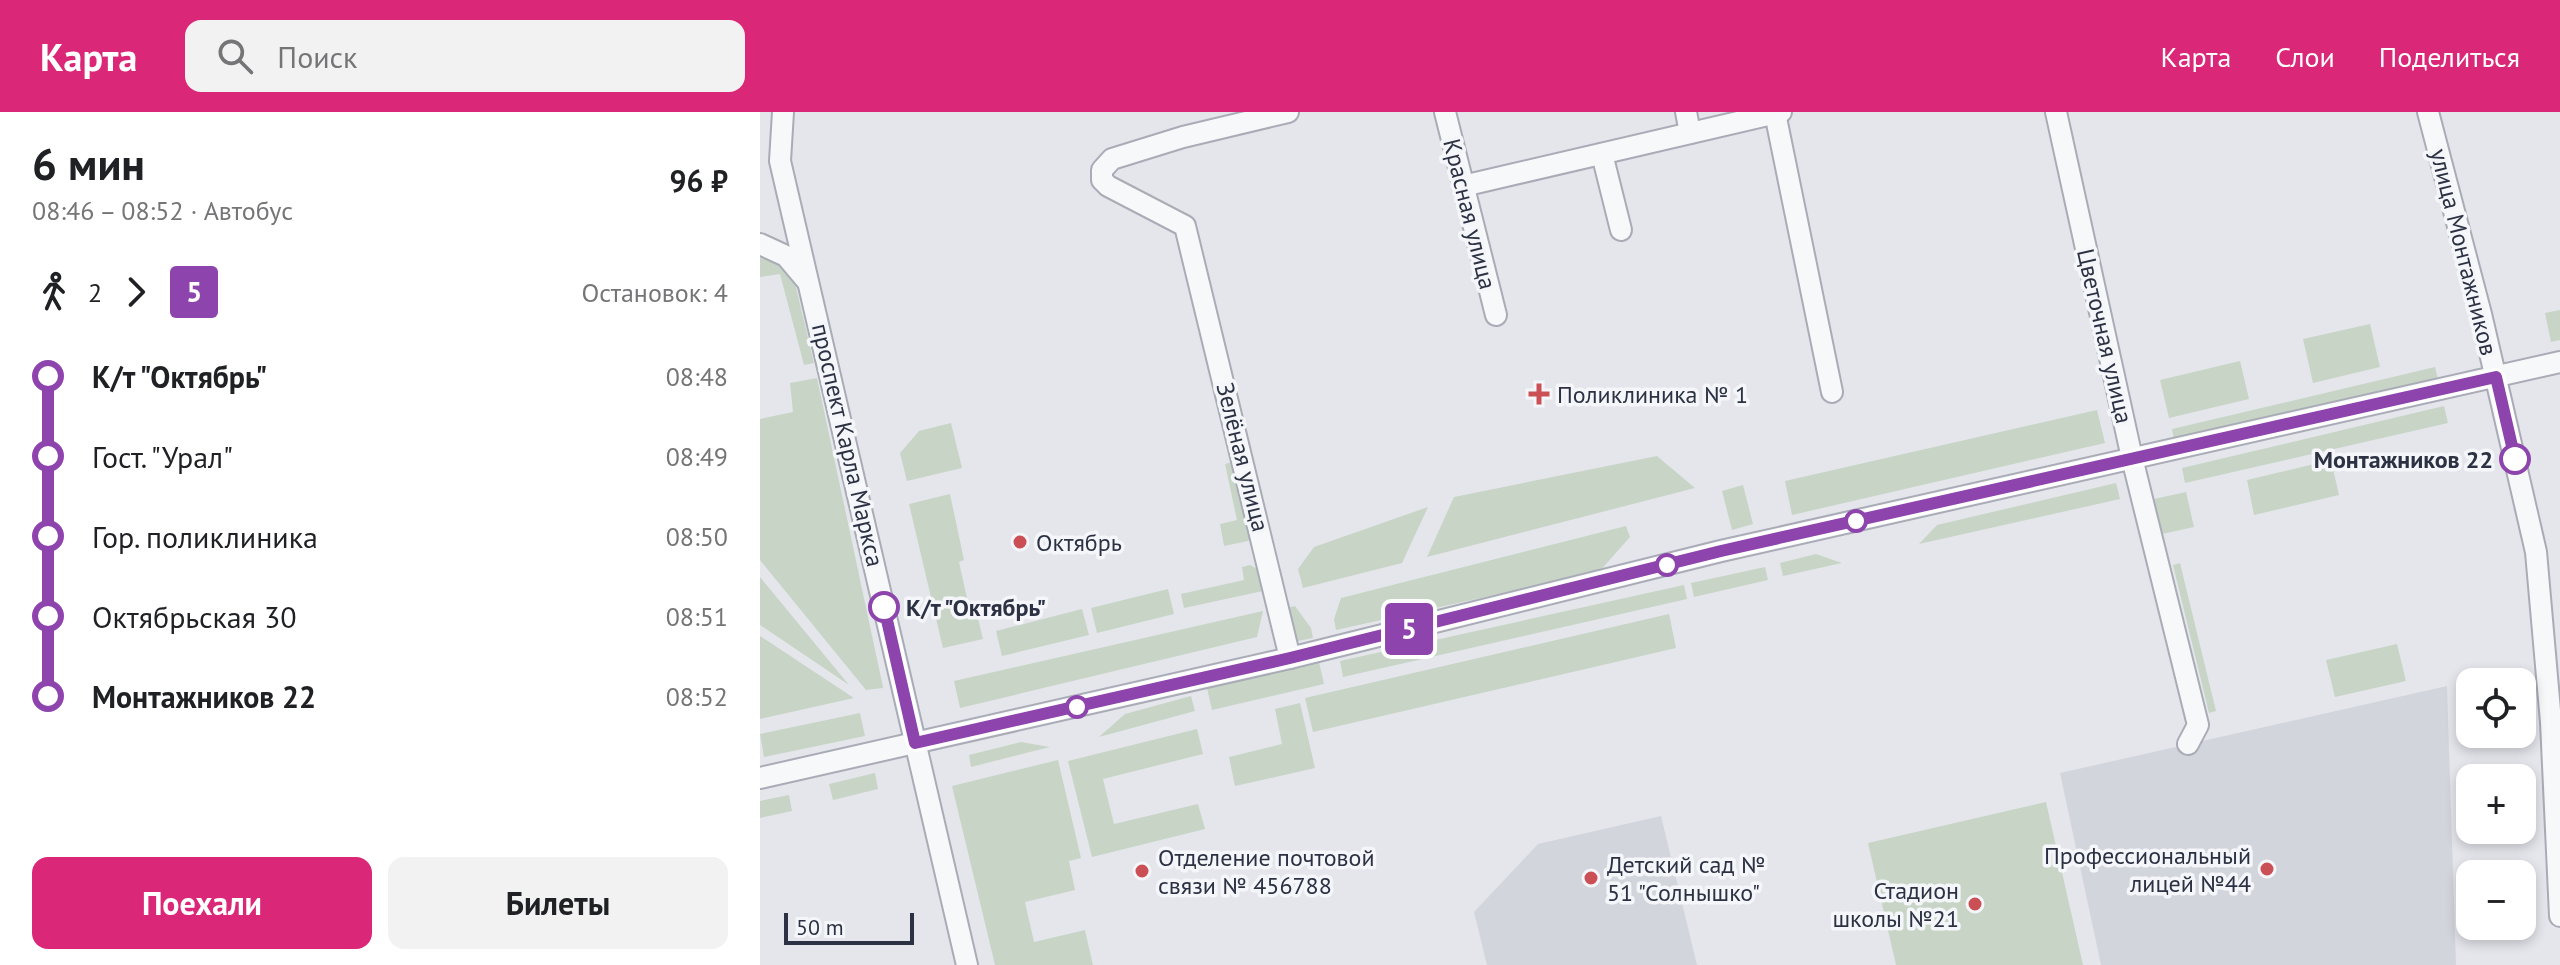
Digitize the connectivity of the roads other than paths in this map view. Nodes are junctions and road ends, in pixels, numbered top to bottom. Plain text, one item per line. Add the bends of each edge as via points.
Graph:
1 (783, 112) edge
2 (1288, 112) edge
3 (1445, 112) edge
4 (1686, 112) edge
5 (2056, 112) edge
6 (2428, 112) edge
7 (1778, 113) edge
8 (1690, 133) junction
9 (1602, 154) junction
10 (1463, 186) junction
11 (797, 228) junction
12 (1621, 230) dead end
13 (760, 237) edge
14 (760, 244) edge
15 (812, 288) junction
16 (1496, 315) dead end
17 (2560, 362) edge
18 (2496, 377) junction
19 (1832, 392) dead end
20 (2132, 458) junction
21 (1290, 658) junction
22 (915, 743) junction
23 (2188, 744) dead end
24 (760, 778) edge
25 (2560, 916) edge
26 (967, 965) edge

1 - 11 street, проспект Карла Маркса via 780,161
2 - 21 street, Зелёная улица via 1112,159 1102,170 1102,180 1185,226
3 - 10 street, Красная улица
4 - 8 street
5 - 20 street, Цветочная улица
6 - 18 street, улица Монтажников
7 - 8 street
7 - 19 street
8 - 9 street
9 - 10 street
9 - 12 street
10 - 16 street, Красная улица
11 - 13 street
11 - 15 street, проспект Карла Маркса
14 - 15 street via 786,256
15 - 22 street, проспект Карла Маркса
17 - 18 street
18 - 20 street
18 - 25 street, улица Монтажников via 2536,552
20 - 21 street via 1721,551
20 - 23 street, Цветочная улица via 2198,725
21 - 22 street
22 - 24 street
22 - 26 street, проспект Карла Маркса

